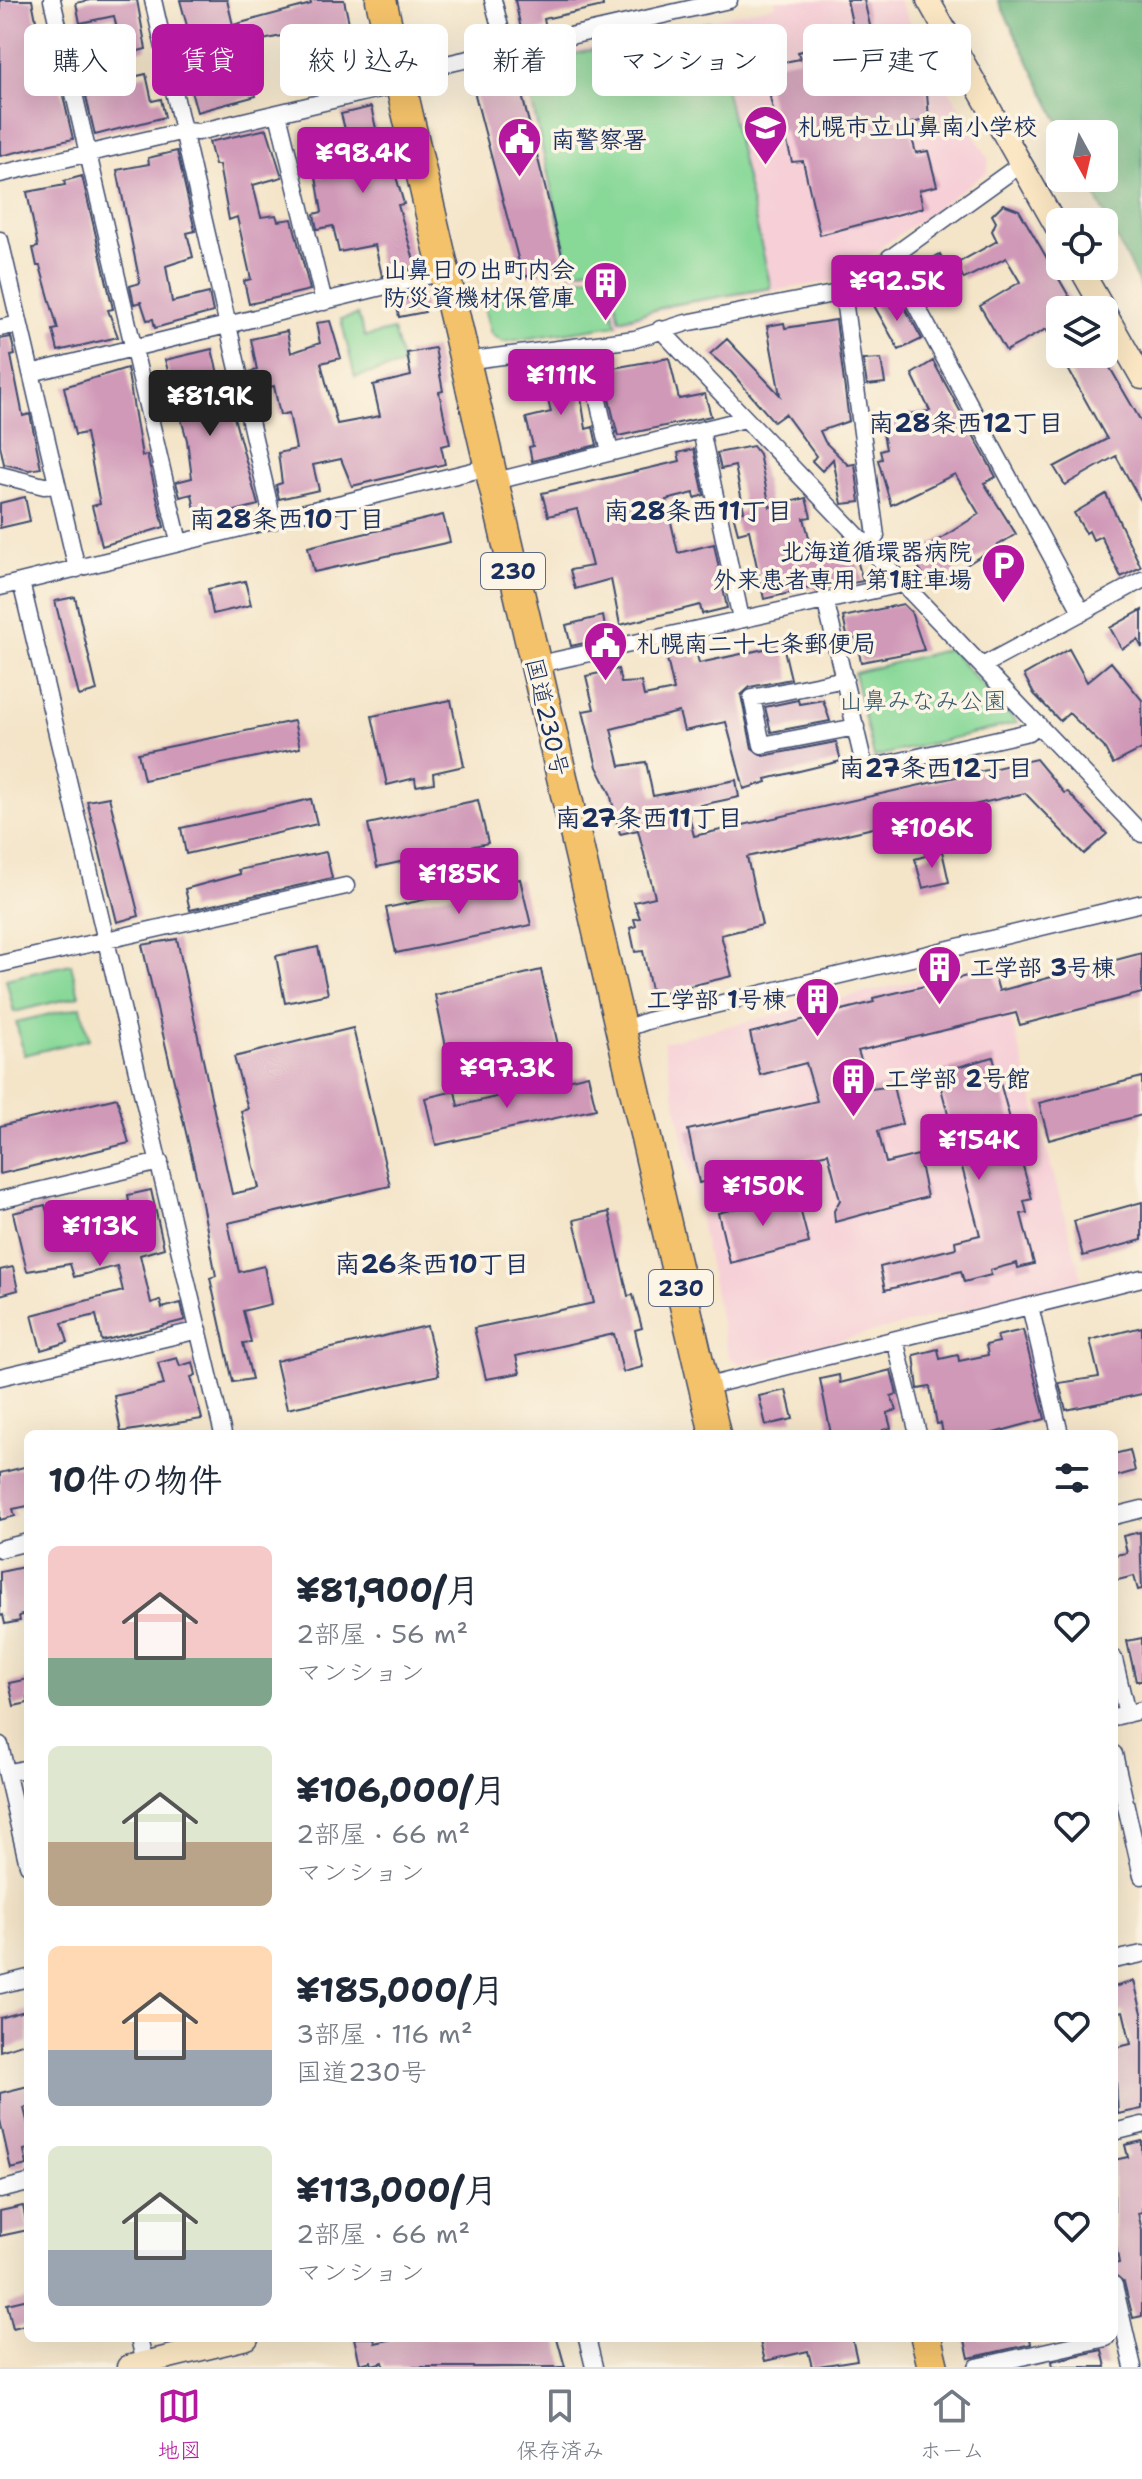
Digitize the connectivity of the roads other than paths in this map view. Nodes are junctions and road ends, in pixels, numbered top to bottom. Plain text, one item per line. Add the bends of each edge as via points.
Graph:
1 (52, 0) edge
2 (153, 0) edge
3 (381, 0) edge
4 (493, 0) edge
5 (729, 0) edge
6 (928, 0) edge
7 (666, 7) edge
8 (386, 24) edge
9 (499, 24) edge
10 (576, 31) edge
11 (342, 96) edge
12 (403, 96) edge
13 (278, 114) junction
14 (184, 131) junction
15 (88, 155) junction
16 (1021, 164) junction
17 (0, 174) edge
18 (1046, 208) edge
19 (0, 240) edge
20 (890, 257) junction
21 (443, 272) junction
22 (843, 292) junction
23 (324, 302) junction
24 (19, 324) junction
25 (229, 325) junction
26 (0, 328) edge
27 (660, 329) junction
28 (1118, 335) edge
29 (585, 345) junction
30 (134, 348) junction
31 (464, 361) junction
32 (31, 373) junction
33 (1142, 378) edge
34 (745, 419) junction
35 (701, 430) junction
36 (610, 452) junction
37 (0, 475) edge
38 (490, 475) junction
39 (57, 485) junction
40 (273, 521) junction
41 (179, 542) junction
42 (866, 546) junction
43 (77, 569) junction
44 (1142, 580) edge
45 (21, 582) junction
46 (902, 584) junction
47 (0, 587) edge
48 (825, 599) junction
49 (1082, 613) junction
50 (741, 619) junction
51 (535, 665) junction
52 (982, 666) junction
53 (845, 679) junction
54 (1038, 724) junction
55 (856, 727) junction
56 (1142, 834) edge
57 (346, 886) dead end
58 (1142, 903) edge
59 (106, 940) junction
60 (0, 964) edge
61 (619, 1031) junction
62 (160, 1162) junction
63 (0, 1200) edge
64 (1142, 1278) edge
65 (1030, 1306) junction
66 (199, 1330) junction
67 (895, 1340) junction
68 (0, 1377) edge
69 (704, 1387) junction
70 (222, 1430) edge
71 (714, 1430) edge
72 (917, 1430) edge
73 (1059, 1430) edge
74 (1142, 1509) edge
75 (1118, 1515) edge
76 (24, 1543) edge
77 (0, 1549) edge
78 (1118, 1675) edge
79 (1128, 1714) edge
80 (0, 1745) edge
81 (24, 1770) edge
82 (1118, 1771) edge
83 (5, 1778) edge
84 (24, 1850) edge
85 (1142, 1876) edge
86 (1142, 1954) edge
87 (1118, 1959) edge
88 (24, 1979) edge
89 (0, 1985) edge
90 (1142, 2125) edge
91 (1118, 2131) edge
92 (24, 2184) edge
93 (0, 2190) edge
94 (1120, 2335) edge
95 (139, 2342) edge
96 (232, 2342) edge
97 (588, 2342) edge
98 (927, 2342) edge
99 (1088, 2342) edge
100 (139, 2366) edge
101 (594, 2367) edge
102 (933, 2367) edge
103 (977, 2367) edge
104 (1133, 2367) edge

1 - 15 street
2 - 14 street
3 - 8 highway, 国道230号 / 230
4 - 9 street
5 - 7 street
6 - 16 street
7 - 10 street
11 - 13 street
12 - 21 highway, 国道230号 / 230
13 - 14 street
13 - 23 street
14 - 15 street
14 - 25 street
15 - 17 street
15 - 30 street
16 - 18 street
16 - 20 street
19 - 24 street
20 - 22 street
20 - 49 street
21 - 23 street
21 - 31 highway, 国道230号 / 230
22 - 27 street
22 - 42 street via 876,536
23 - 25 street
24 - 26 street
24 - 32 street
25 - 30 street
25 - 40 street
27 - 29 street via 635,339
27 - 34 street
28 - 33 street
29 - 31 street
29 - 36 street
30 - 32 street
30 - 41 street
31 - 38 highway, 国道230号 / 230
32 - 39 street
34 - 35 street
34 - 42 street
35 - 36 street
35 - 50 street
36 - 38 street
37 - 39 street
38 - 40 street
38 - 51 highway, 国道230号 / 230
39 - 43 street
40 - 41 street
41 - 43 street
42 - 46 street
43 - 45 street
44 - 49 street
45 - 47 street
45 - 59 street
46 - 48 street
46 - 52 street
48 - 50 street
48 - 53 street
49 - 52 street
50 - 51 street
51 - 61 highway, 国道230号 / 230
52 - 54 street
53 - 55 street
53 - 55 street via 752,698 762,745
54 - 55 street via 1029,732 865,769
54 - 56 street
57 - 59 street
58 - 61 street
59 - 60 street
59 - 62 street
61 - 69 highway, 国道230号 / 230
62 - 63 street
62 - 66 street
64 - 65 street
65 - 67 street
65 - 73 street
66 - 68 street
66 - 70 street
67 - 69 street
67 - 72 street
69 - 71 highway, 国道230号 / 230
74 - 75 street
76 - 77 street
78 - 79 street
80 - 83 street
81 - 83 street
82 - 85 street
83 - 84 street
86 - 87 street
88 - 89 street
90 - 91 street
92 - 93 street
94 - 104 street
95 - 100 street
96 - 100 street
97 - 101 street
98 - 102 highway
99 - 103 street

